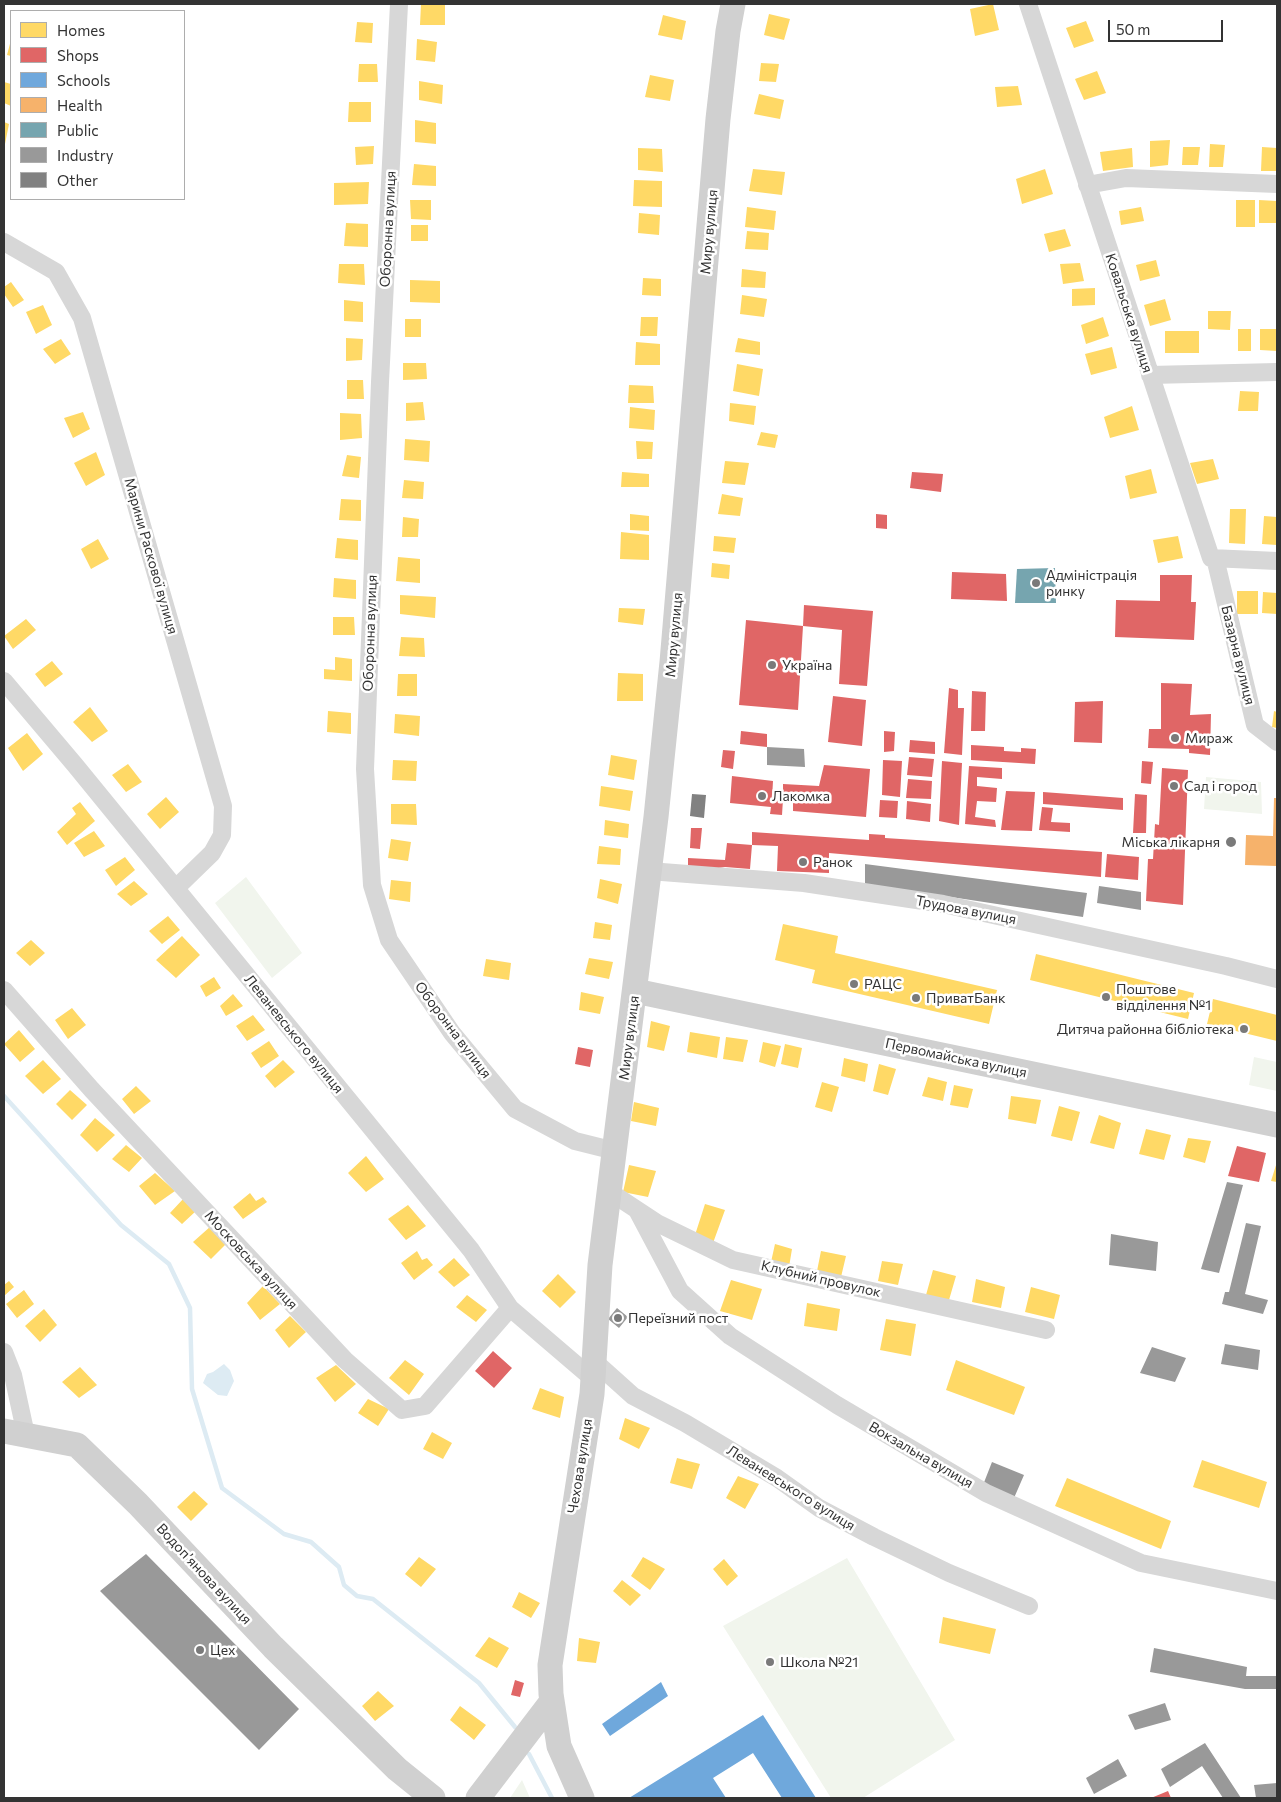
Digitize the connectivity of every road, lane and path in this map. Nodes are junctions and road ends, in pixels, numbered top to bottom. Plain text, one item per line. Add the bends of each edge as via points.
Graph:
1 (399, 4) edge
2 (733, 4) edge
3 (1028, 4) edge
4 (1277, 184) edge
5 (1087, 185) junction
6 (4, 242) edge
7 (1277, 372) edge
8 (1150, 375) junction
9 (1215, 558) junction
10 (1277, 561) edge
11 (4, 681) edge
12 (1277, 742) edge
13 (650, 871) junction
14 (176, 888) junction
15 (1277, 979) edge
16 (4, 990) edge
17 (635, 991) junction
18 (1277, 1125) edge
19 (615, 1151) junction
20 (610, 1192) junction
21 (637, 1210) junction
22 (600, 1265) joint
23 (510, 1308) junction
24 (1046, 1330) dead end
25 (4, 1352) edge
26 (593, 1370) junction
27 (15, 1433) edge
28 (1277, 1591) edge
29 (1029, 1606) dead end
30 (552, 1701) junction
31 (433, 1798) edge
32 (478, 1798) edge
33 (582, 1798) edge

1 - 19 street, Оборонна вулиця via 365,769 372,885 389,940 452,1033 514,1109 575,1141
2 - 13 street, Миру вулиця via 718,119 672,662
3 - 5 street, Ковальська вулиця
4 - 5 street via 1126,178
5 - 8 street, Ковальська вулиця
6 - 14 street, Марини Раскової вулиця via 56,272 82,318 224,806 222,835 212,853
7 - 8 street
8 - 9 street, Ковальська вулиця via 1211,558
9 - 10 street
9 - 12 street, Базарна вулиця via 1255,724
11 - 14 street, Леваневського вулиця
13 - 15 street, Трудова вулиця via 804,883 943,904
13 - 17 street, Миру вулиця
14 - 23 street, Леваневського вулиця via 471,1250
16 - 23 street, Московська вулиця via 92,1090 345,1360 402,1410 425,1406
17 - 18 street, Первомайська вулиця
17 - 19 street, Миру вулиця
19 - 20 street, Миру вулиця
20 - 21 street, Клубний провулок
20 - 22 street, Миру вулиця
21 - 24 street, Клубний провулок via 656,1223 732,1260
21 - 28 street, Вокзальна вулиця via 680,1291 730,1336 837,1405 986,1493 1141,1563
22 - 26 street, Чехова вулиця
23 - 26 street, Леваневського вулиця
25 - 27 street, Водоп’янова вулиця via 13,1375
26 - 29 street, Леваневського вулиця via 760,1468 819,1508 932,1565
26 - 30 street, Чехова вулиця via 550,1665
27 - 31 street, Водоп’янова вулиця via 78,1445 273,1647 397,1769
30 - 32 street
30 - 33 street, Чехова вулиця via 559,1746

